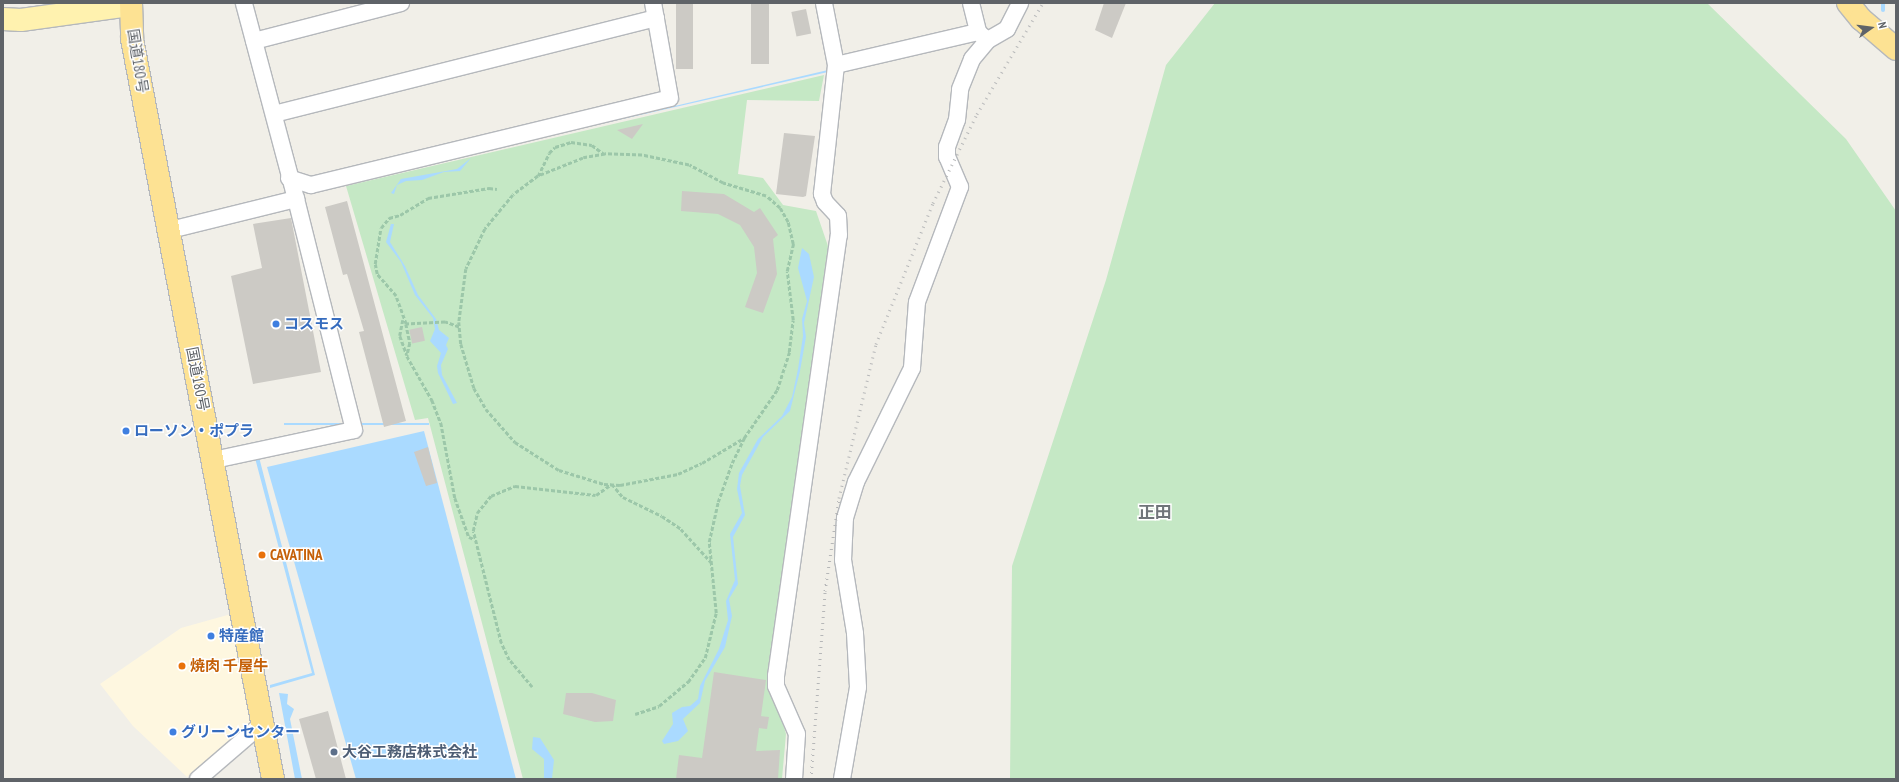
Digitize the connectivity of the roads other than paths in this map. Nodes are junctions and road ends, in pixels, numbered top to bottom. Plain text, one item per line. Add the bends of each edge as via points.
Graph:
1 (244, 3) edge
2 (401, 3) edge
3 (824, 3) edge
4 (971, 3) edge
5 (1020, 3) edge
6 (1848, 3) edge
7 (131, 4) edge
8 (654, 10) edge
9 (9, 24) edge
10 (983, 36) junction
11 (254, 41) junction
12 (1896, 49) edge
13 (836, 65) junction
14 (274, 114) junction
15 (289, 178) junction
16 (296, 199) junction
17 (170, 230) junction
18 (214, 460) junction
19 (262, 724) junction
20 (198, 779) edge
21 (273, 779) edge
22 (794, 779) edge
23 (842, 779) edge

1 - 11 street
2 - 11 street
3 - 13 street
4 - 10 street
5 - 10 street via 1007,29
6 - 12 highway via 1861,19
7 - 9 main road
7 - 17 highway, 国道180号 via 132,39
8 - 14 street
8 - 15 street via 670,98 311,185
10 - 13 street
10 - 23 street via 960,89 957,120 947,146 947,157 960,187 917,302 912,368 856,482 846,518 843,560 855,633 858,687
11 - 14 street
13 - 22 street via 822,194 824,202 838,216 839,235 776,676 776,686 797,734
14 - 15 street
15 - 16 street
16 - 17 street
16 - 18 street via 354,430
17 - 18 highway, 国道180号
18 - 19 highway, 国道180号
19 - 20 street
19 - 21 highway, 国道180号

